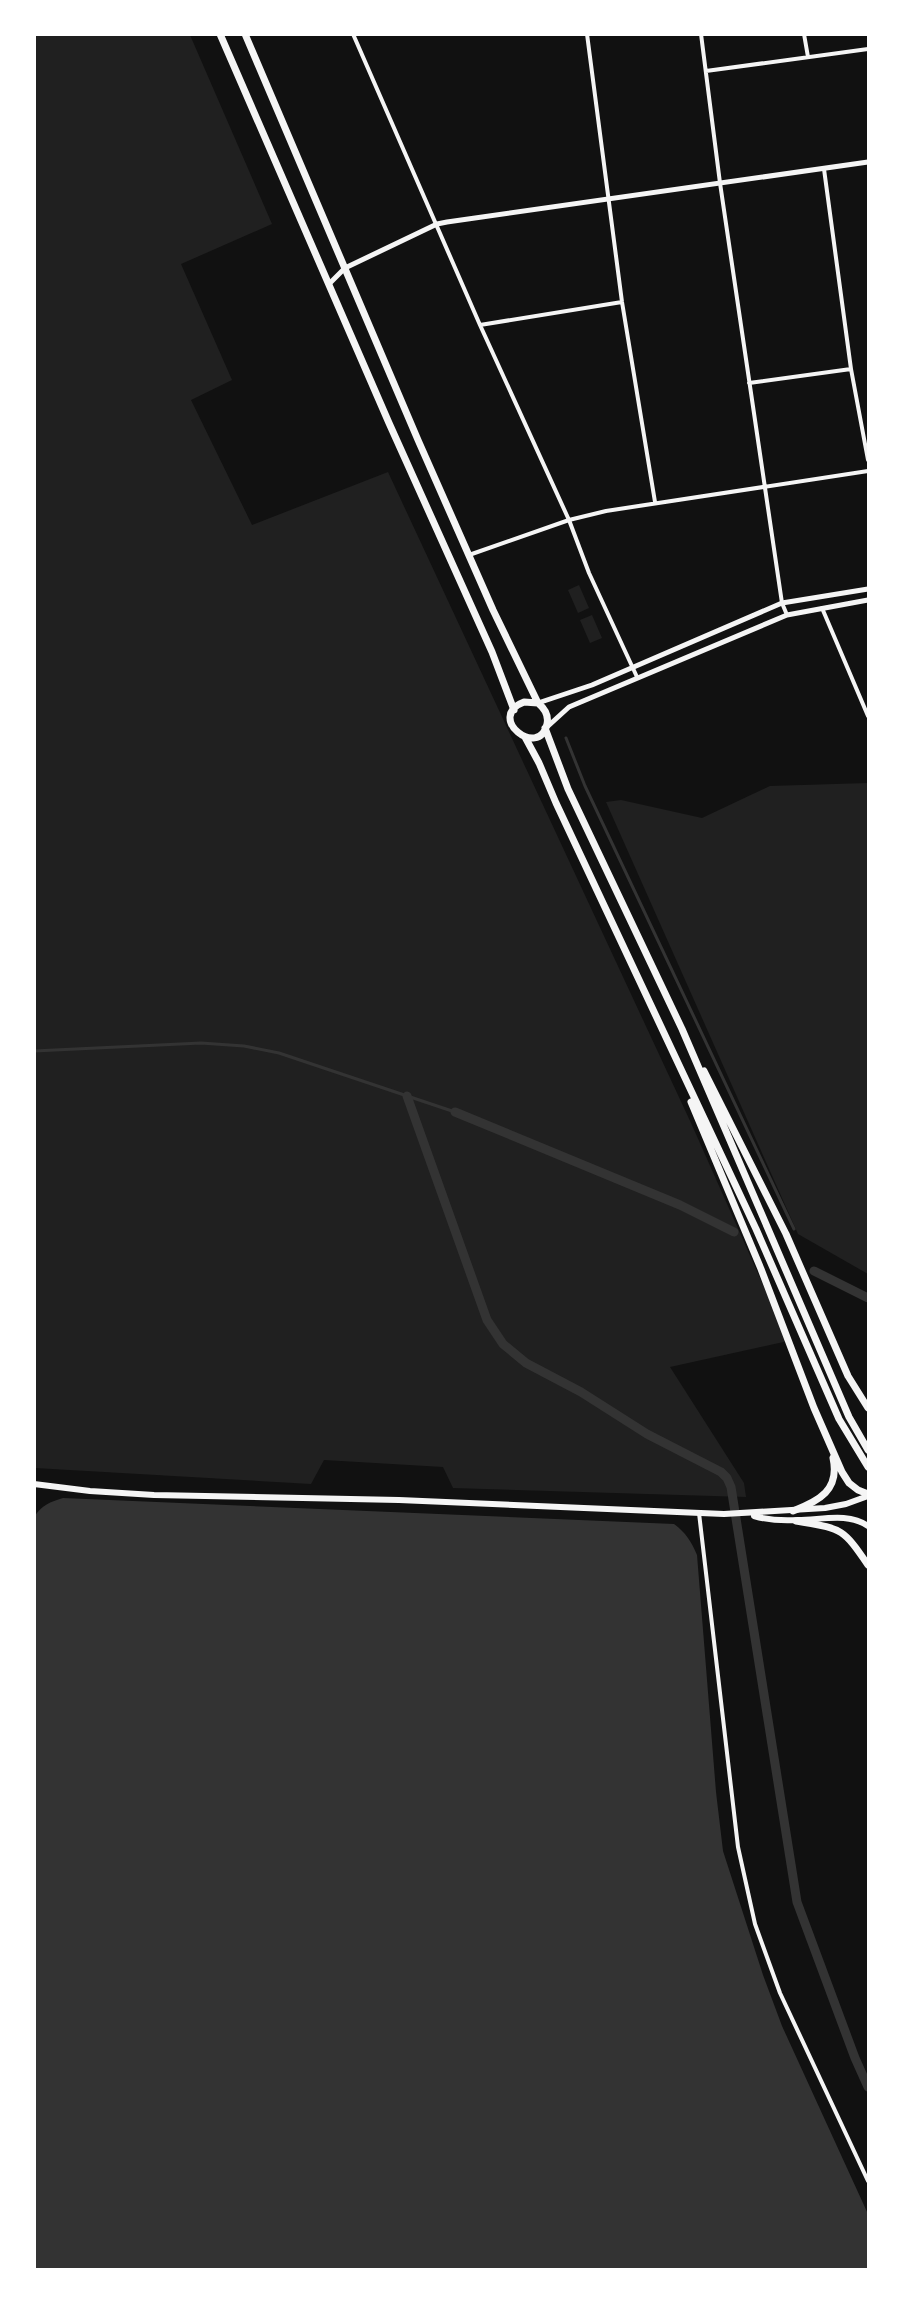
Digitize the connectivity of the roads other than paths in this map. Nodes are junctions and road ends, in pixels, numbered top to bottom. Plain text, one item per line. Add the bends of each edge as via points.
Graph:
1 (220, 34) edge
2 (245, 34) edge
3 (353, 34) edge
4 (587, 34) edge
5 (701, 34) edge
6 (804, 34) edge
7 (868, 49) edge
8 (808, 57) junction
9 (706, 71) junction
10 (868, 162) edge
11 (824, 169) junction
12 (720, 183) junction
13 (610, 198) junction
14 (437, 224) junction
15 (345, 268) junction
16 (329, 284) junction
17 (622, 302) junction
18 (480, 325) junction
19 (851, 369) junction
20 (749, 382) junction
21 (868, 460) edge
22 (868, 471) edge
23 (764, 488) junction
24 (655, 502) junction
25 (569, 520) junction
26 (469, 555) junction
27 (868, 588) edge
28 (868, 600) edge
29 (782, 603) junction
30 (822, 608) junction
31 (787, 615) junction
32 (633, 668) junction
33 (637, 678) junction
34 (538, 703) junction
35 (514, 710) junction
36 (868, 716) edge
37 (545, 728) junction
38 (525, 737) junction
39 (682, 1029) junction
40 (663, 1033) junction
41 (868, 1408) edge
42 (828, 1438) junction
43 (868, 1450) edge
44 (868, 1467) edge
45 (34, 1484) edge
46 (868, 1495) edge
47 (793, 1511) junction
48 (699, 1513) junction
49 (746, 1514) junction
50 (796, 1521) junction
51 (868, 1526) edge
52 (868, 1565) edge
53 (868, 2181) edge

1 - 16 highway
2 - 15 highway
3 - 14 street
4 - 13 street
5 - 9 street
6 - 8 street
7 - 8 street
8 - 9 street
9 - 12 street
10 - 11 street
11 - 12 street
11 - 19 street
12 - 13 street
12 - 20 street
13 - 14 street
13 - 17 street
14 - 15 street
14 - 18 street
15 - 16 street
15 - 26 highway
16 - 35 highway
17 - 18 street
17 - 24 street
18 - 25 street
19 - 20 street
19 - 21 street
20 - 23 street
22 - 23 street
23 - 24 street
23 - 29 street
24 - 25 street
25 - 26 street
25 - 32 street
26 - 34 highway
27 - 29 street
28 - 30 street
29 - 31 street
29 - 32 street
30 - 31 street
30 - 36 street
31 - 33 street
32 - 33 street
32 - 34 street
33 - 37 street via 569,707
34 - 35 highway via 524,702
34 - 37 highway via 545,711
35 - 38 highway via 512,726
37 - 38 highway via 537,736
37 - 39 highway via 568,789
38 - 40 highway
39 - 41 highway via 786,1234 848,1376
39 - 43 highway via 849,1417
40 - 42 highway
40 - 44 highway via 756,1229 839,1419
42 - 46 highway via 849,1483
42 - 47 highway via 835,1470 832,1481 814,1503
45 - 48 main road via 154,1495 399,1500
46 - 47 main road via 846,1504
47 - 49 main road
48 - 49 main road
48 - 53 street via 738,1847 755,1924 780,1994
49 - 50 main road
50 - 51 main road via 841,1518
50 - 52 highway via 842,1531

